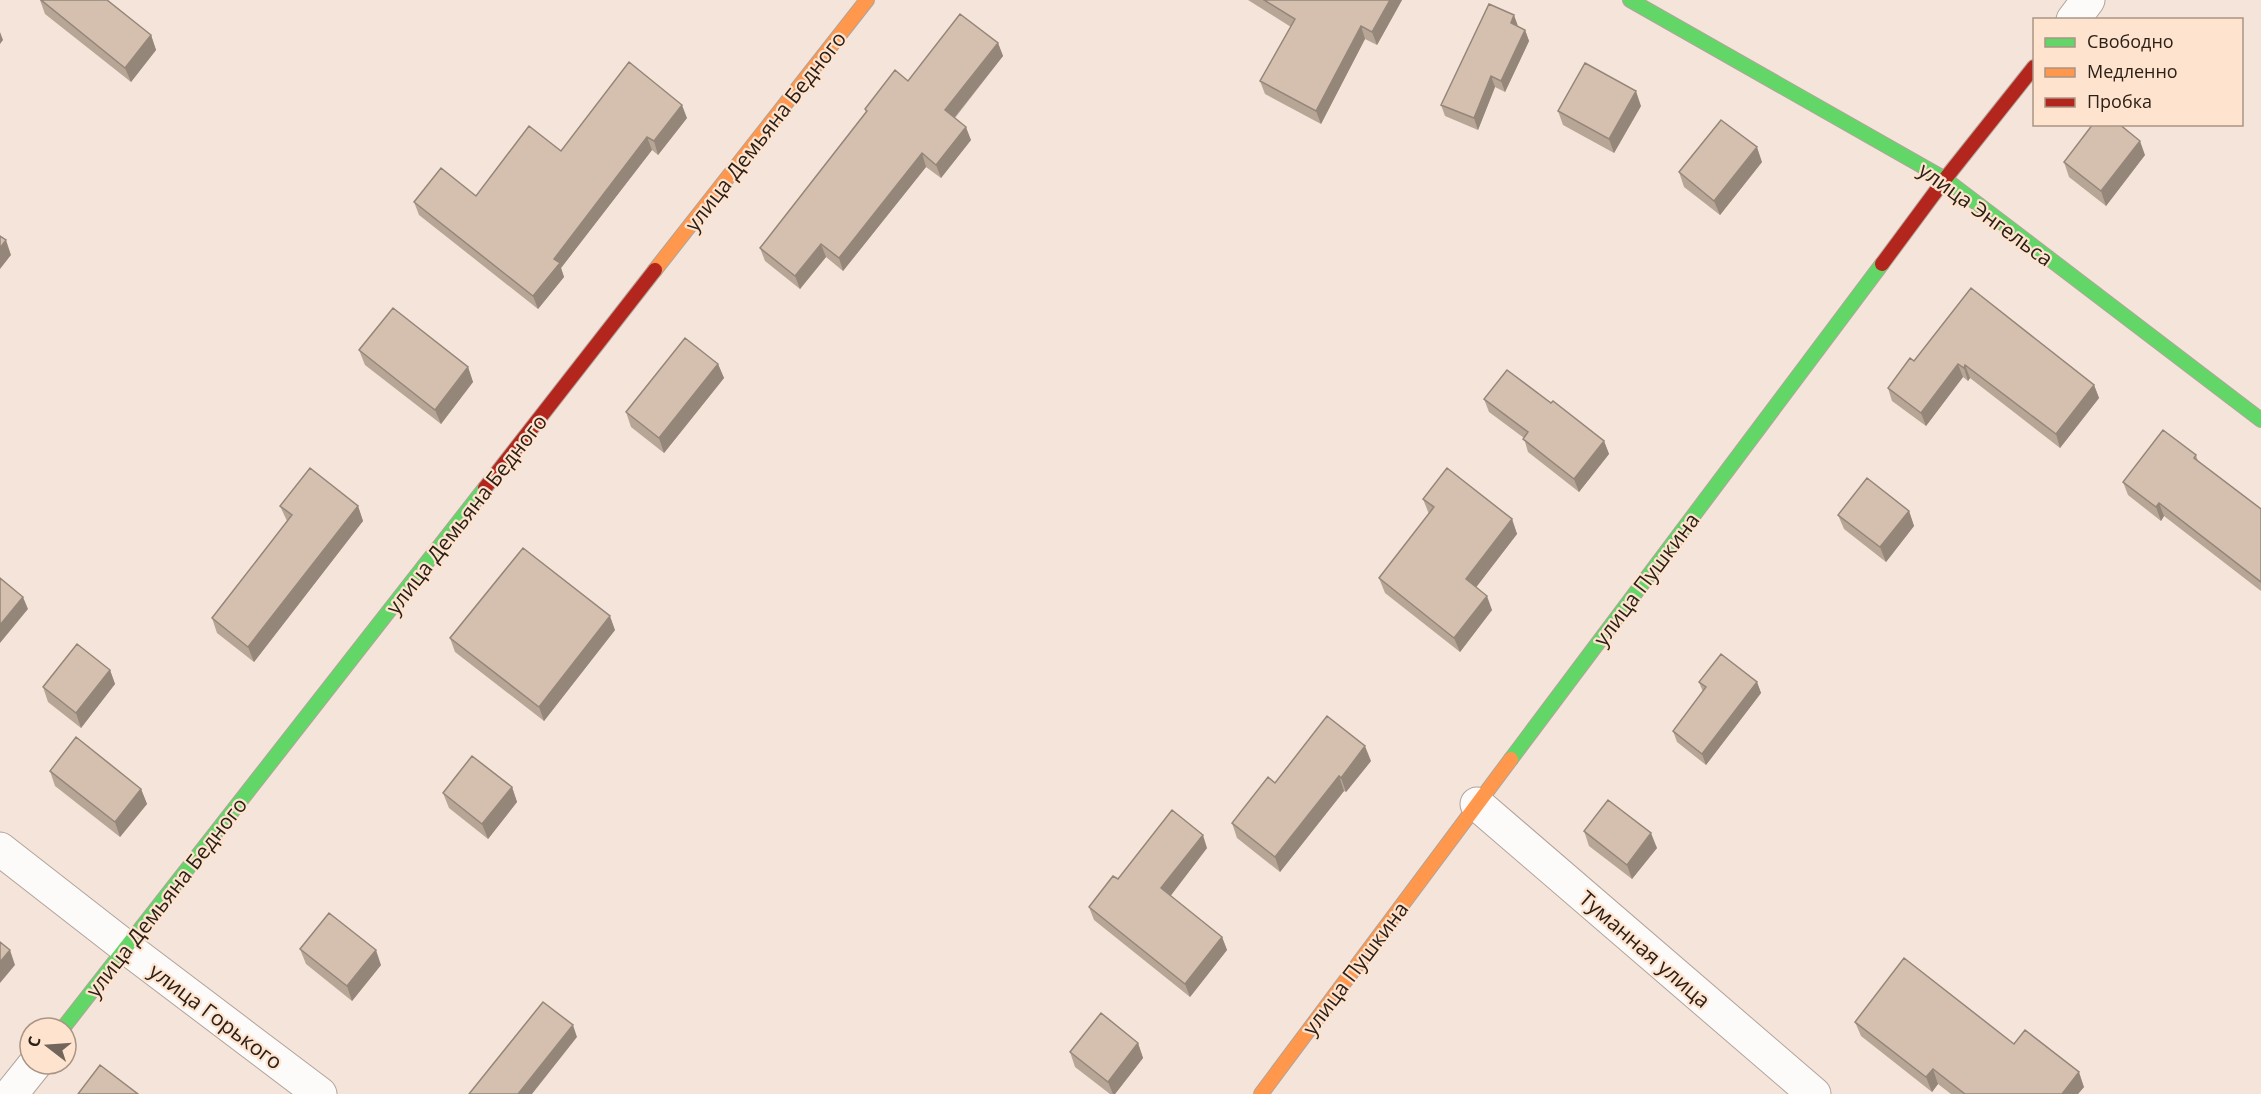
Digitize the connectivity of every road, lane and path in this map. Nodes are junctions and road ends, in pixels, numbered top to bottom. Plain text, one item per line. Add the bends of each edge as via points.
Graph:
1 (867, 0) edge
2 (1630, 0) edge
3 (2088, 0) edge
4 (2074, 18) edge
5 (2033, 68) edge
6 (1945, 179) junction
7 (2261, 420) edge
8 (1477, 804) junction
9 (0, 849) edge
10 (127, 948) junction
11 (73, 1016) edge
12 (25, 1076) edge
13 (11, 1094) edge
14 (320, 1094) edge
15 (1261, 1094) edge
16 (1814, 1094) edge

1 - 10 street, улица Демьяна Бедного
2 - 6 street, улица Энгельса
3 - 4 street
5 - 6 street, улица Пушкина
6 - 7 street, улица Энгельса
6 - 8 street, улица Пушкина
8 - 15 street, улица Пушкина
8 - 16 street, Туманная улица
9 - 10 street, улица Горького
10 - 11 street, улица Демьяна Бедного
10 - 14 street, улица Горького
12 - 13 street

